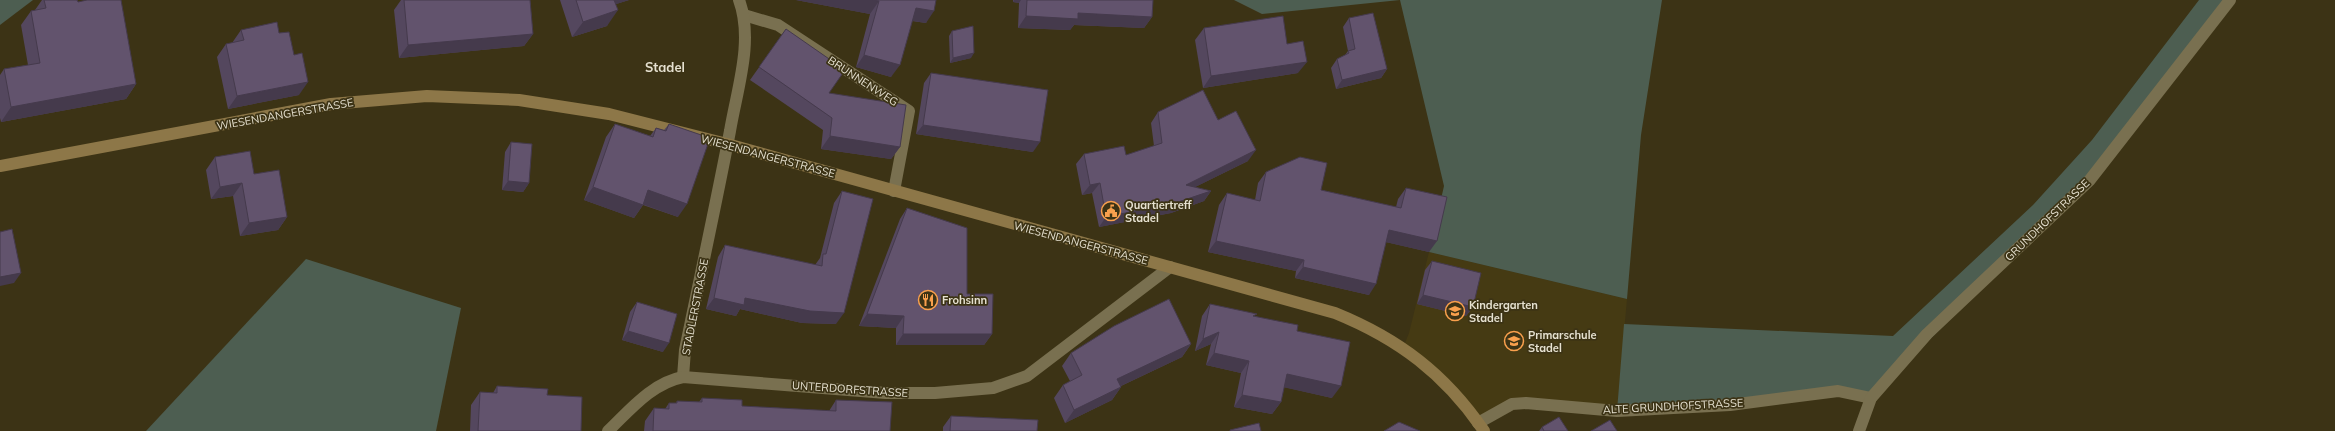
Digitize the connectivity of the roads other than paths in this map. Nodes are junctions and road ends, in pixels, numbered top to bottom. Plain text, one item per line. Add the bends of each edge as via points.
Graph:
1 (739, 0) edge
2 (2230, 0) edge
3 (744, 15) junction
4 (727, 144) junction
5 (0, 166) edge
6 (894, 191) junction
7 (1170, 267) junction
8 (683, 377) junction
9 (1871, 398) junction
10 (1481, 427) edge
11 (608, 431) edge
12 (1859, 431) edge

1 - 3 street, STADLERSTRASSE
2 - 9 street, GRUNDHOFSTRASSE via 2089,181 1927,334
3 - 4 street, STADLERSTRASSE via 745,45
3 - 6 street, BRUNNENWEG via 778,25 909,111
4 - 5 main road, WIESENDANGERSTRASSE via 609,114 534,102 427,96 331,104
4 - 6 main road, WIESENDANGERSTRASSE
4 - 8 street, STADLERSTRASSE via 687,343
6 - 7 main road, WIESENDANGERSTRASSE
7 - 8 street, UNTERDORFSTRASSE via 1027,376 993,388 935,393 886,393
7 - 10 main road, WIESENDANGERSTRASSE via 1335,313 1367,326 1426,364 1446,382
8 - 11 street via 661,384
9 - 10 street, ALTE GRUNDHOFSTRASSE via 1838,391 1730,405 1617,411 1512,404
9 - 12 street, GRUNDHOFSTRASSE

